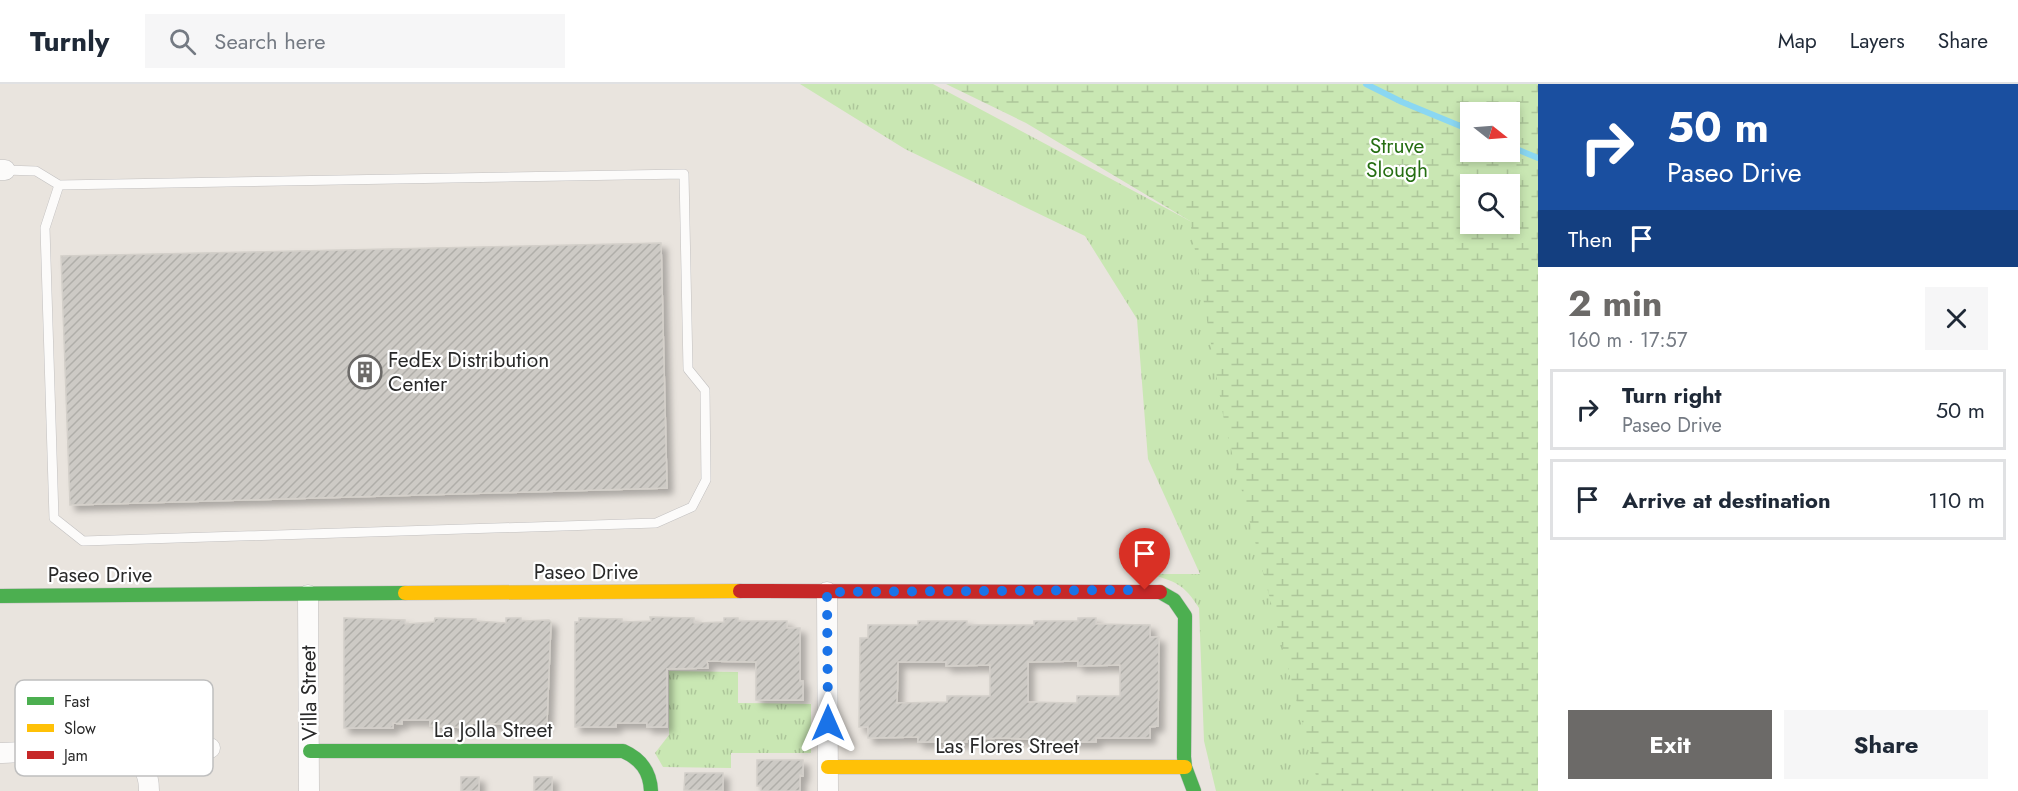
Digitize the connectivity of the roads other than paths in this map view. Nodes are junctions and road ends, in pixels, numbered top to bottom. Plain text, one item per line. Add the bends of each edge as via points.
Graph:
1 (2, 170) edge
2 (59, 185) junction
3 (827, 592) junction
4 (308, 595) junction
5 (0, 596) edge
6 (309, 752) junction
7 (0, 753) edge
8 (15, 753) edge
9 (828, 767) junction
10 (1185, 767) junction
11 (148, 776) edge
12 (149, 791) edge
13 (309, 791) edge
14 (651, 791) edge
15 (828, 791) edge
16 (1194, 791) edge

1 - 2 lane via 36,171
2 - 2 lane via 684,174 688,369 705,390 706,480 692,507 656,524 83,541 54,518 45,228
3 - 4 street, Paseo Drive
3 - 9 street
3 - 10 street, Paseo Drive via 1145,590 1171,597 1182,609 1186,624
4 - 5 street, Paseo Drive
4 - 6 street, Villa Street
6 - 13 street, Villa Street
6 - 14 street, La Jolla Street via 623,751 637,758 647,770
7 - 8 street
9 - 10 street, Las Flores Street
9 - 15 street
10 - 16 street
11 - 12 street

